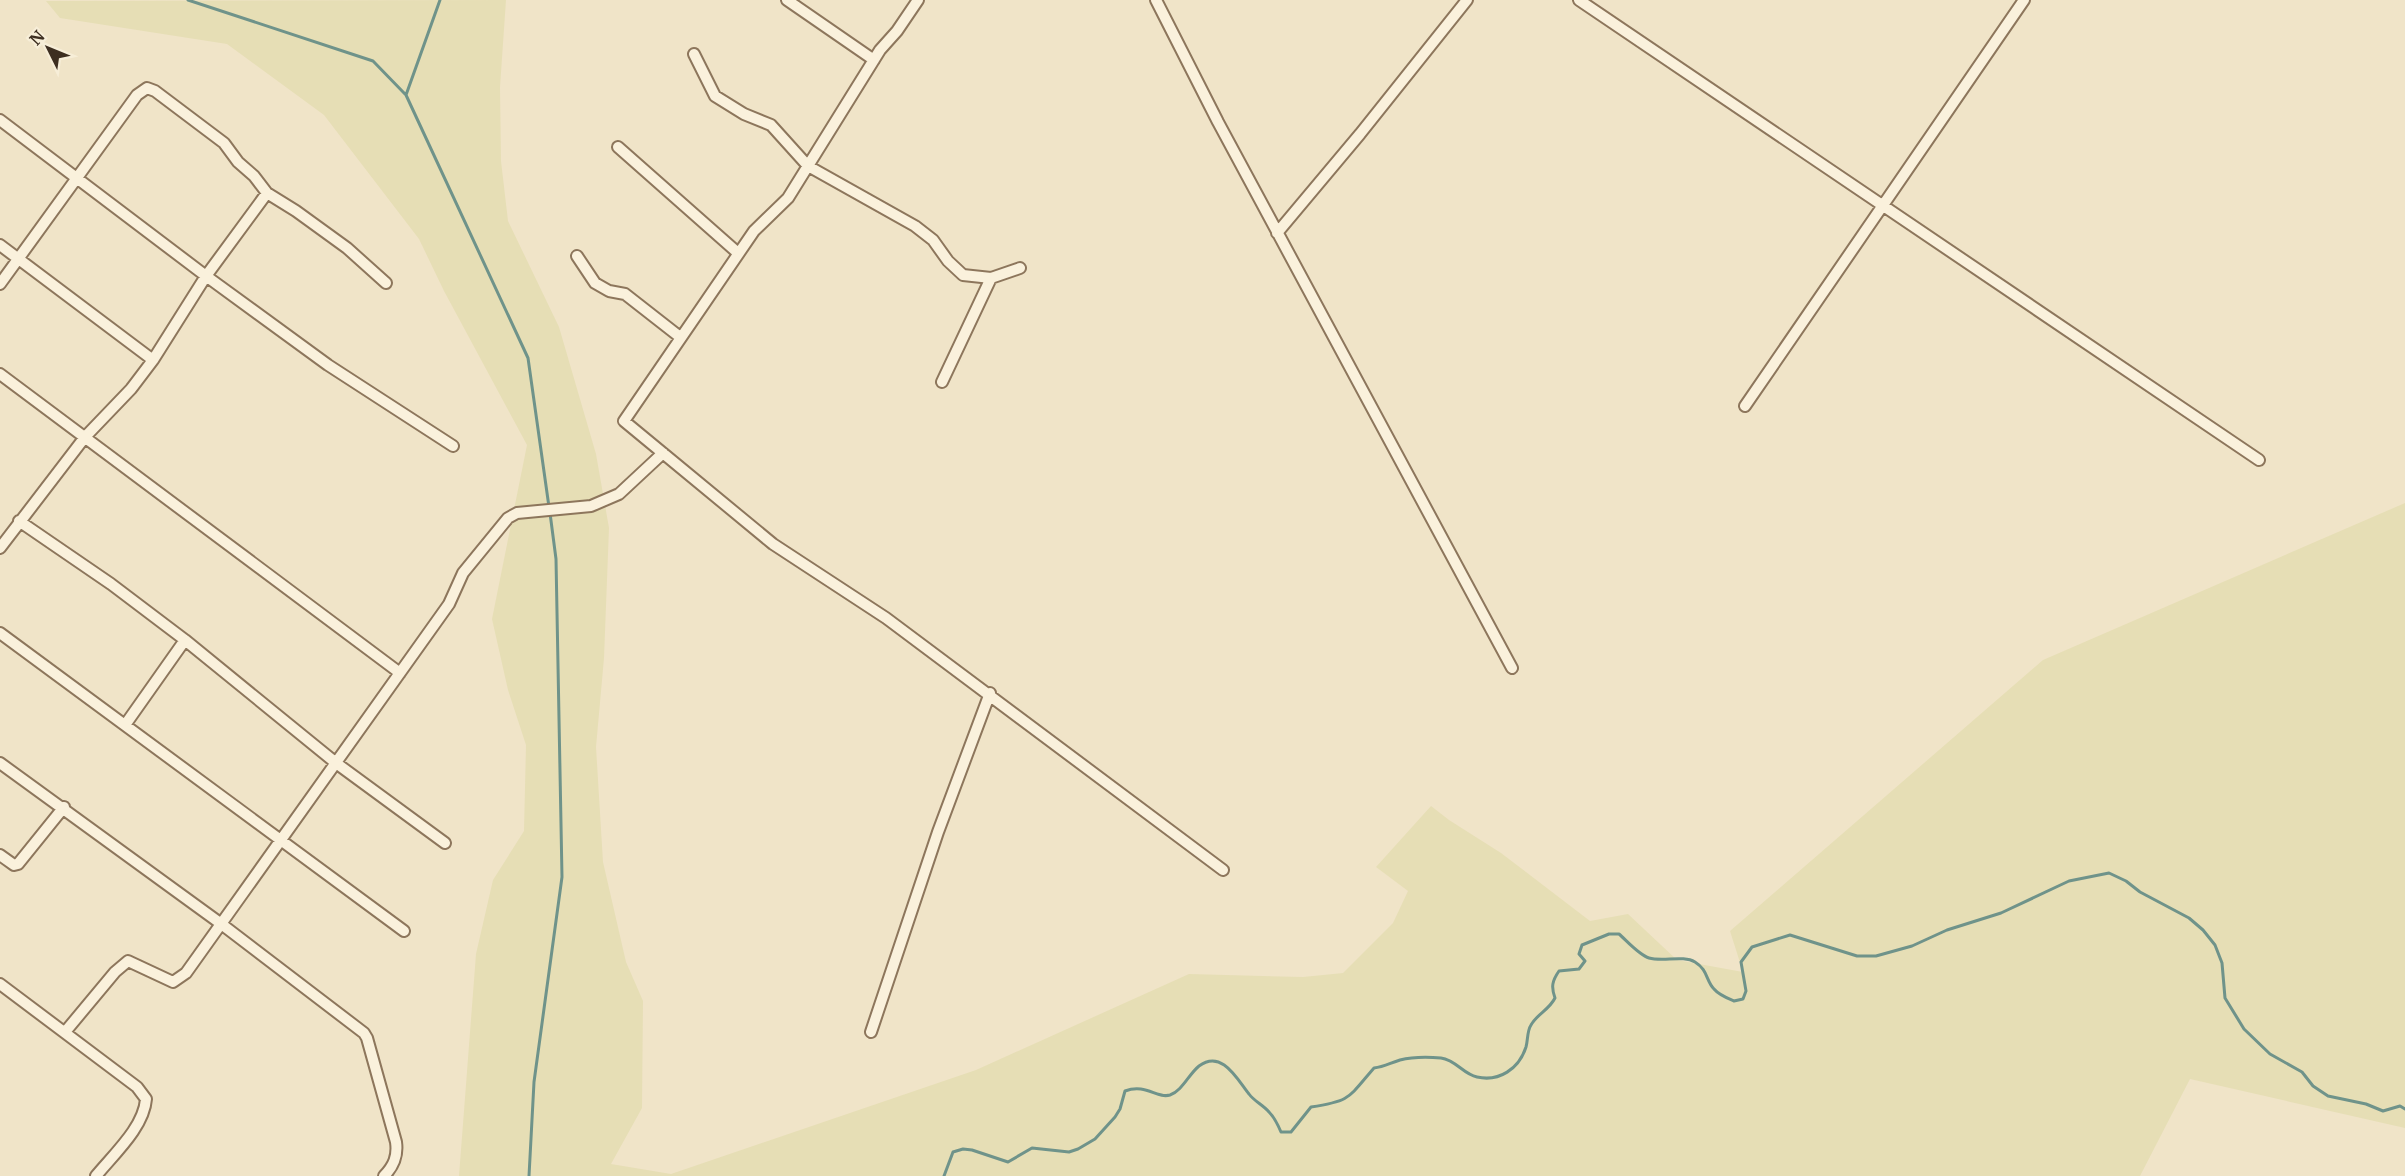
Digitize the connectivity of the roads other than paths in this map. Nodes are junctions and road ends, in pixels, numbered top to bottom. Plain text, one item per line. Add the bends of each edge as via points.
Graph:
1 (788, 0) edge
2 (918, 0) edge
3 (1156, 0) edge
4 (1467, 0) edge
5 (1579, 0) edge
6 (2024, 0) edge
7 (694, 54) dead end
8 (874, 60) junction
9 (0, 120) edge
10 (618, 147) dead end
11 (808, 166) junction
12 (78, 178) junction
13 (267, 193) junction
14 (1883, 207) junction
15 (1277, 232) junction
16 (0, 245) edge
17 (738, 253) junction
18 (577, 256) dead end
19 (17, 259) junction
20 (1020, 268) dead end
21 (206, 276) junction
22 (991, 278) junction
23 (386, 283) dead end
24 (0, 284) edge
25 (680, 337) junction
26 (153, 360) junction
27 (0, 374) edge
28 (942, 382) dead end
29 (1745, 406) dead end
30 (86, 437) junction
31 (453, 446) dead end
32 (663, 453) junction
33 (2259, 460) dead end
34 (19, 521) junction
35 (0, 548) edge
36 (0, 633) edge
37 (185, 640) junction
38 (1512, 668) dead end
39 (400, 673) junction
40 (990, 693) junction
41 (125, 725) junction
42 (0, 763) edge
43 (336, 763) junction
44 (64, 807) junction
45 (281, 840) junction
46 (445, 843) dead end
47 (0, 855) edge
48 (1223, 870) dead end
49 (220, 923) junction
50 (404, 931) dead end
51 (0, 984) edge
52 (65, 1032) junction
53 (871, 1032) dead end
54 (96, 1176) edge
55 (384, 1176) edge

1 - 8 street
2 - 8 street
3 - 15 street
4 - 15 street
5 - 14 street
6 - 14 street
7 - 11 street via 715,96 771,125
8 - 11 street
9 - 12 street
10 - 17 street
11 - 17 street via 788,198
11 - 22 street via 915,226 933,240 963,275
12 - 13 street via 137,95 147,88 224,143
12 - 19 street
12 - 21 street
13 - 21 street
13 - 23 street via 347,248
14 - 29 street
14 - 33 street
15 - 38 street
16 - 19 street
17 - 25 street
18 - 25 street via 595,284 625,294
19 - 24 street
19 - 26 street
20 - 22 street
21 - 26 street
21 - 31 street via 328,365
22 - 28 street
25 - 32 street via 624,421
26 - 30 street
27 - 30 street
30 - 34 street
30 - 39 street
32 - 39 street via 619,494 591,506 517,513 508,518 463,573 449,604
32 - 40 street via 773,544
34 - 35 street
34 - 37 street
36 - 41 street
37 - 41 street
37 - 43 street
39 - 43 street
40 - 48 street
40 - 53 street via 938,832
41 - 45 street
42 - 44 street
43 - 45 street
43 - 46 street
44 - 47 street via 18,864
44 - 49 street
45 - 49 street
45 - 50 street
49 - 52 street via 186,973 173,982 135,963 128,961 122,965
49 - 55 street via 364,1033 398,1152
51 - 52 street
52 - 54 street via 137,1087 146,1099 145,1111

